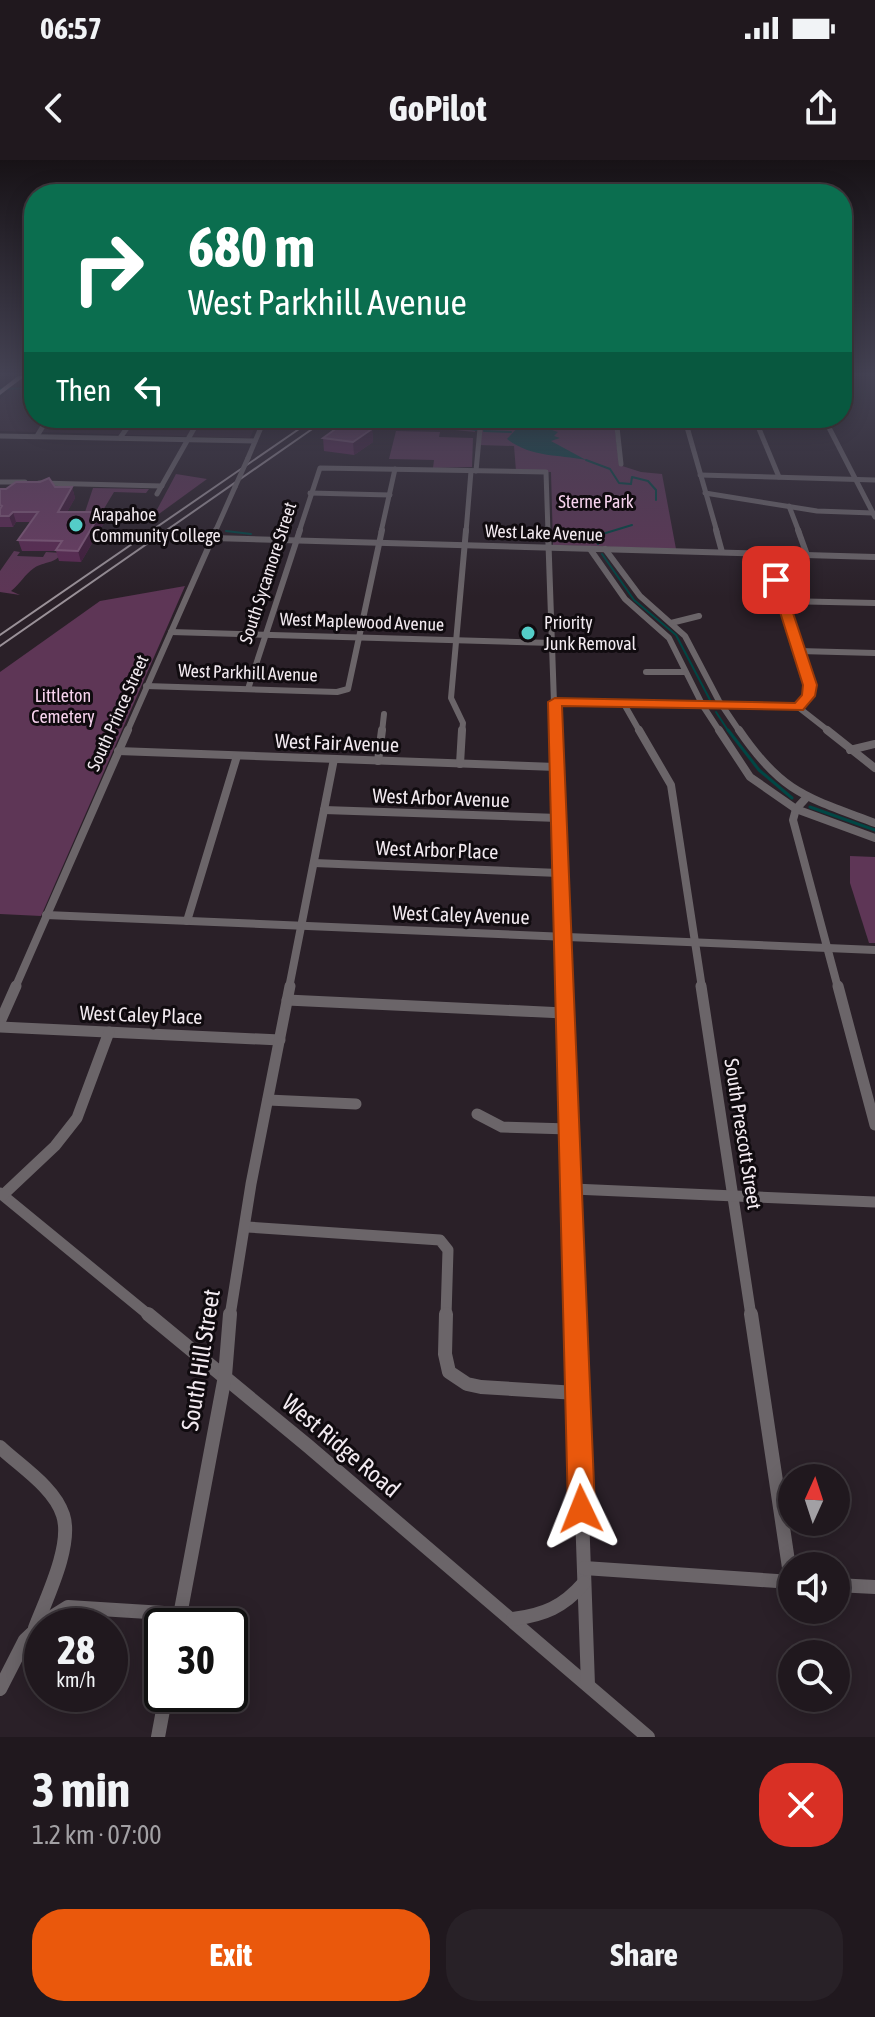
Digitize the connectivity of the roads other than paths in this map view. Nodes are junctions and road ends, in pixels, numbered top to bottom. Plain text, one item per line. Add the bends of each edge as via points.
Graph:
1 (183, 450) edge
2 (251, 450) edge
3 (476, 450) edge
4 (619, 450) edge
5 (693, 450) edge
6 (768, 450) edge
7 (841, 450) edge
8 (621, 464) dead end
9 (395, 469) junction
10 (473, 471) junction
11 (700, 475) junction
12 (779, 477) junction
13 (856, 479) junction
14 (875, 480) edge
15 (0, 482) edge
16 (162, 486) junction
17 (310, 493) junction
18 (705, 493) junction
19 (157, 494) dead end
20 (390, 495) junction
21 (789, 506) junction
22 (874, 515) edge
23 (213, 538) junction
24 (296, 541) junction
25 (380, 543) junction
26 (464, 545) junction
27 (549, 548) junction
28 (590, 549) junction
29 (605, 549) junction
30 (722, 552) junction
31 (807, 555) junction
32 (875, 557) edge
33 (776, 580) dead end
34 (783, 601) junction
35 (875, 603) edge
36 (699, 616) dead end
37 (671, 623) junction
38 (171, 632) junction
39 (265, 635) junction
40 (360, 637) junction
41 (455, 640) junction
42 (552, 643) junction
43 (799, 651) junction
44 (875, 653) edge
45 (646, 672) dead end
46 (685, 672) junction
47 (146, 686) junction
48 (248, 689) junction
49 (555, 702) junction
50 (624, 704) junction
51 (703, 706) junction
52 (723, 707) junction
53 (798, 707) junction
54 (384, 714) dead end
55 (875, 744) edge
56 (850, 750) junction
57 (118, 751) junction
58 (237, 756) junction
59 (334, 759) junction
60 (378, 761) junction
61 (460, 764) junction
62 (556, 767) junction
63 (875, 768) edge
64 (806, 798) junction
65 (796, 809) junction
66 (324, 810) junction
67 (558, 818) junction
68 (875, 823) edge
69 (875, 838) edge
70 (314, 863) junction
71 (559, 873) junction
72 (46, 915) junction
73 (187, 921) junction
74 (302, 926) junction
75 (562, 937) junction
76 (695, 943) junction
77 (828, 948) junction
78 (875, 950) edge
79 (287, 1000) junction
80 (564, 1013) junction
81 (0, 1024) edge
82 (109, 1032) junction
83 (280, 1040) junction
84 (268, 1100) junction
85 (356, 1104) dead end
86 (477, 1114) dead end
87 (875, 1125) edge
88 (570, 1129) junction
89 (573, 1189) junction
90 (1, 1194) edge
91 (734, 1196) junction
92 (875, 1202) edge
93 (247, 1227) junction
94 (225, 1376) junction
95 (577, 1393) junction
96 (0, 1447) edge
97 (787, 1552) edge
98 (584, 1575) junction
99 (778, 1582) edge
100 (850, 1586) edge
101 (875, 1587) edge
102 (42, 1608) edge
103 (181, 1608) edge
104 (513, 1619) junction
105 (24, 1642) edge
106 (588, 1685) junction
107 (0, 1689) edge
108 (163, 1712) edge
109 (158, 1737) edge
110 (648, 1737) edge

1 - 16 street
2 - 23 street, South Prince Street, bridge
3 - 10 street
4 - 8 street
5 - 11 street
6 - 12 street
7 - 13 street
9 - 10 street
9 - 17 street, South Sycamore Street via 320,468
9 - 20 street
10 - 26 street
10 - 27 street via 546,472
11 - 12 street
11 - 18 street
12 - 13 street
13 - 14 street
13 - 22 street
15 - 16 street
16 - 19 street
17 - 20 street
17 - 24 street, South Sycamore Street
18 - 21 street
18 - 30 street
20 - 25 street
21 - 22 street
21 - 31 street
23 - 24 street, West Lake Avenue
23 - 38 street, South Prince Street
24 - 25 street, West Lake Avenue
24 - 39 street, South Sycamore Street
25 - 26 street, West Lake Avenue
25 - 40 street
26 - 27 street, West Lake Avenue
26 - 41 street
27 - 28 street, West Lake Avenue
27 - 42 street
28 - 29 street, West Lake Avenue
28 - 46 street via 625,599 669,638
29 - 30 street, West Lake Avenue
29 - 37 street via 644,601
30 - 31 street, West Lake Avenue
31 - 32 street, West Lake Avenue
33 - 34 street
34 - 35 street
34 - 43 street
36 - 37 street
37 - 52 street via 691,644
38 - 39 street, West Maplewood Avenue
38 - 47 street, South Prince Street
39 - 40 street, West Maplewood Avenue
39 - 48 street, South Sycamore Street
40 - 41 street, West Maplewood Avenue
40 - 48 street, West Parkhill Avenue via 348,689
41 - 42 street, West Maplewood Avenue
41 - 61 street via 451,698 463,723
42 - 49 street
43 - 44 street
43 - 53 street via 811,690
45 - 46 street
46 - 51 street
47 - 48 street, West Parkhill Avenue
47 - 57 street, South Prince Street
49 - 50 street
49 - 62 street
50 - 51 street
50 - 76 street, South Prescott Street via 671,785
51 - 52 street
51 - 65 street via 750,777
52 - 53 street
52 - 64 street via 763,765
53 - 56 street
54 - 60 street
55 - 56 street
56 - 63 street
57 - 58 street, West Fair Avenue
57 - 72 street, South Prince Street
58 - 59 street, West Fair Avenue
58 - 73 street
59 - 60 street, West Fair Avenue
59 - 66 street, South Hill Street
60 - 61 street, West Fair Avenue
61 - 62 street, West Fair Avenue
62 - 67 street
64 - 65 street
64 - 68 street
65 - 69 street
65 - 77 street via 793,820
66 - 67 street, West Arbor Avenue
66 - 70 street, South Hill Street
67 - 71 street
70 - 71 street, West Arbor Place
70 - 74 street, South Hill Street
71 - 75 street
72 - 73 street, West Caley Avenue
72 - 81 street, South Prince Street
73 - 74 street, West Caley Avenue
74 - 75 street, West Caley Avenue
74 - 79 street, South Hill Street
75 - 76 street, West Caley Avenue
75 - 80 street
76 - 77 street, West Caley Avenue
76 - 91 street, South Prescott Street
77 - 78 street, West Caley Avenue
77 - 87 street
79 - 80 street
79 - 83 street, South Hill Street
80 - 88 street
81 - 82 street, West Caley Place
82 - 83 street, West Caley Place
82 - 90 street via 77,1118 55,1146
83 - 84 street, South Hill Street
84 - 85 street
84 - 93 street, South Hill Street
86 - 88 street via 502,1127
88 - 89 street
89 - 91 street
89 - 95 street
90 - 94 street, West Ridge Road
91 - 92 street
91 - 97 street, South Prescott Street
93 - 94 street, South Hill Street
93 - 95 street via 440,1240 448,1250 449,1372 481,1387
94 - 103 street, South Hill Street
94 - 104 street, West Ridge Road
95 - 98 street
96 - 102 street via 56,1502 66,1523
98 - 99 street
98 - 104 street via 573,1597 547,1615
98 - 106 street
100 - 101 street
104 - 106 street, West Ridge Road
105 - 107 street
106 - 110 street, West Ridge Road
108 - 109 street

